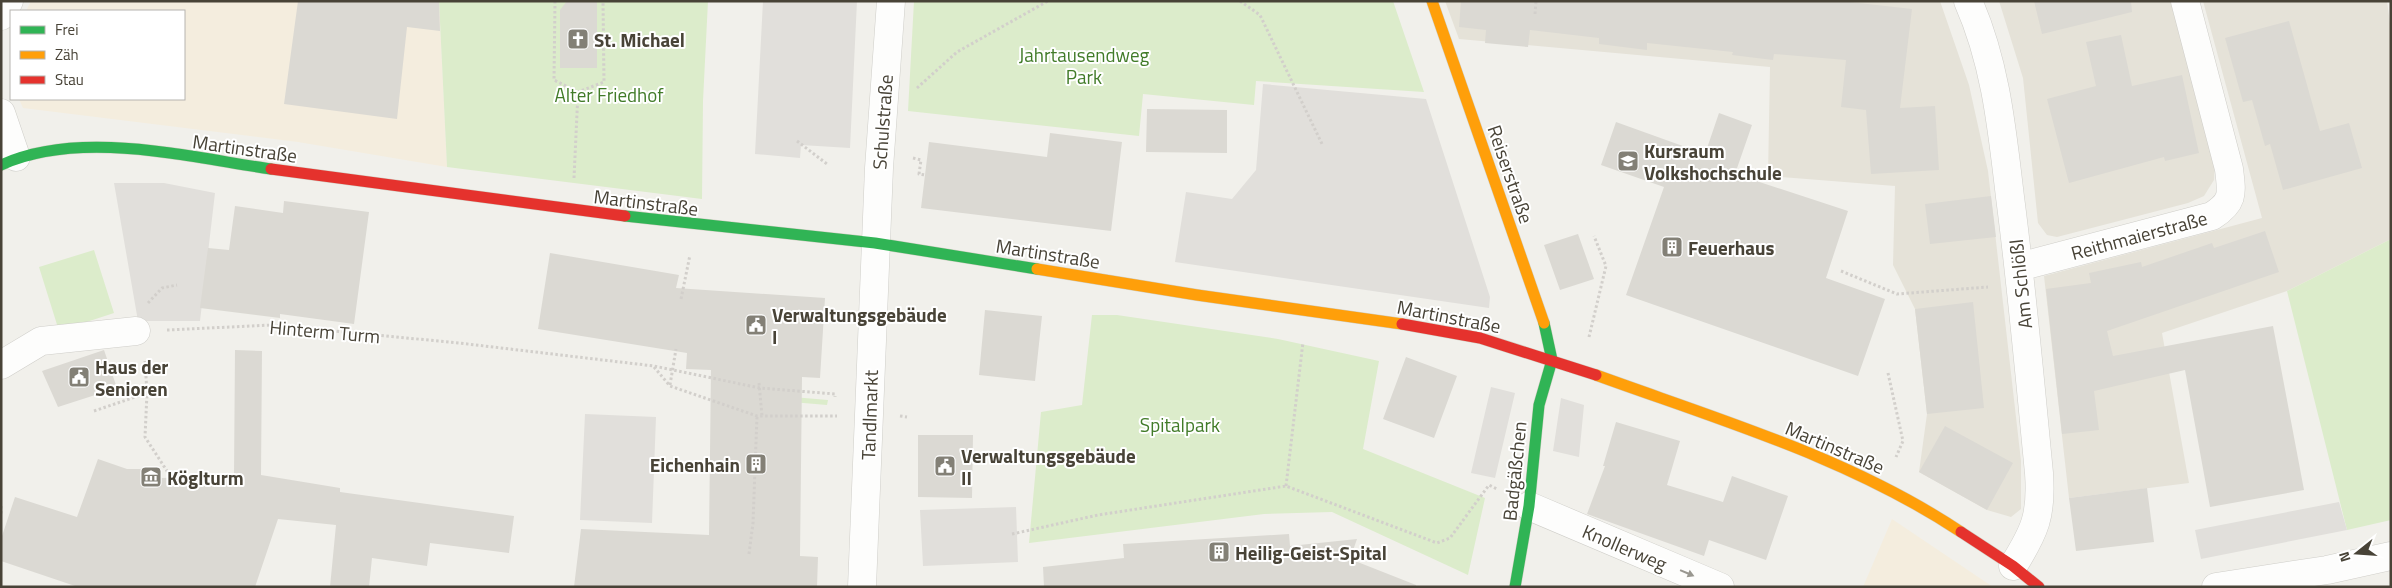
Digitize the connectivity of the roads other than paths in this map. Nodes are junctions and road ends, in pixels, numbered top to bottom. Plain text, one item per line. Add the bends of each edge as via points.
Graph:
1 (9, 1) edge
2 (891, 1) edge
3 (1432, 1) edge
4 (1968, 1) edge
5 (2185, 1) edge
6 (1, 16) edge
7 (1, 113) edge
8 (8, 161) edge
9 (875, 243) junction
10 (2020, 274) junction
11 (140, 331) road end
12 (1552, 360) junction
13 (1, 365) edge
14 (1529, 506) junction
15 (2391, 556) edge
16 (2013, 566) junction
17 (862, 587) edge
18 (1515, 587) edge
19 (1720, 587) edge
20 (2039, 587) edge
21 (2216, 587) edge

1 - 6 street
2 - 9 street, Schulstraße
3 - 12 main road, Reiserstraße via 1541,310
4 - 10 street, Am Schlößl via 1992,72
5 - 10 street, Reithmaierstraße via 2229,169 2231,191 2226,207 2212,216
7 - 8 street
8 - 9 main road, Martinstraße via 52,148 136,150 568,210
9 - 12 main road, Martinstraße via 1480,338
9 - 17 street, Tandlmarkt
10 - 16 street, Am Schlößl via 2041,499 2030,538
11 - 13 street via 41,341
12 - 14 main road, Badgäßchen via 1539,405
12 - 16 main road, Martinstraße via 1810,453 1885,487 1939,517
14 - 18 main road, Badgäßchen
14 -> 19 street, Knollerweg
15 - 21 street via 2327,570
16 - 20 main road, Martinstraße

